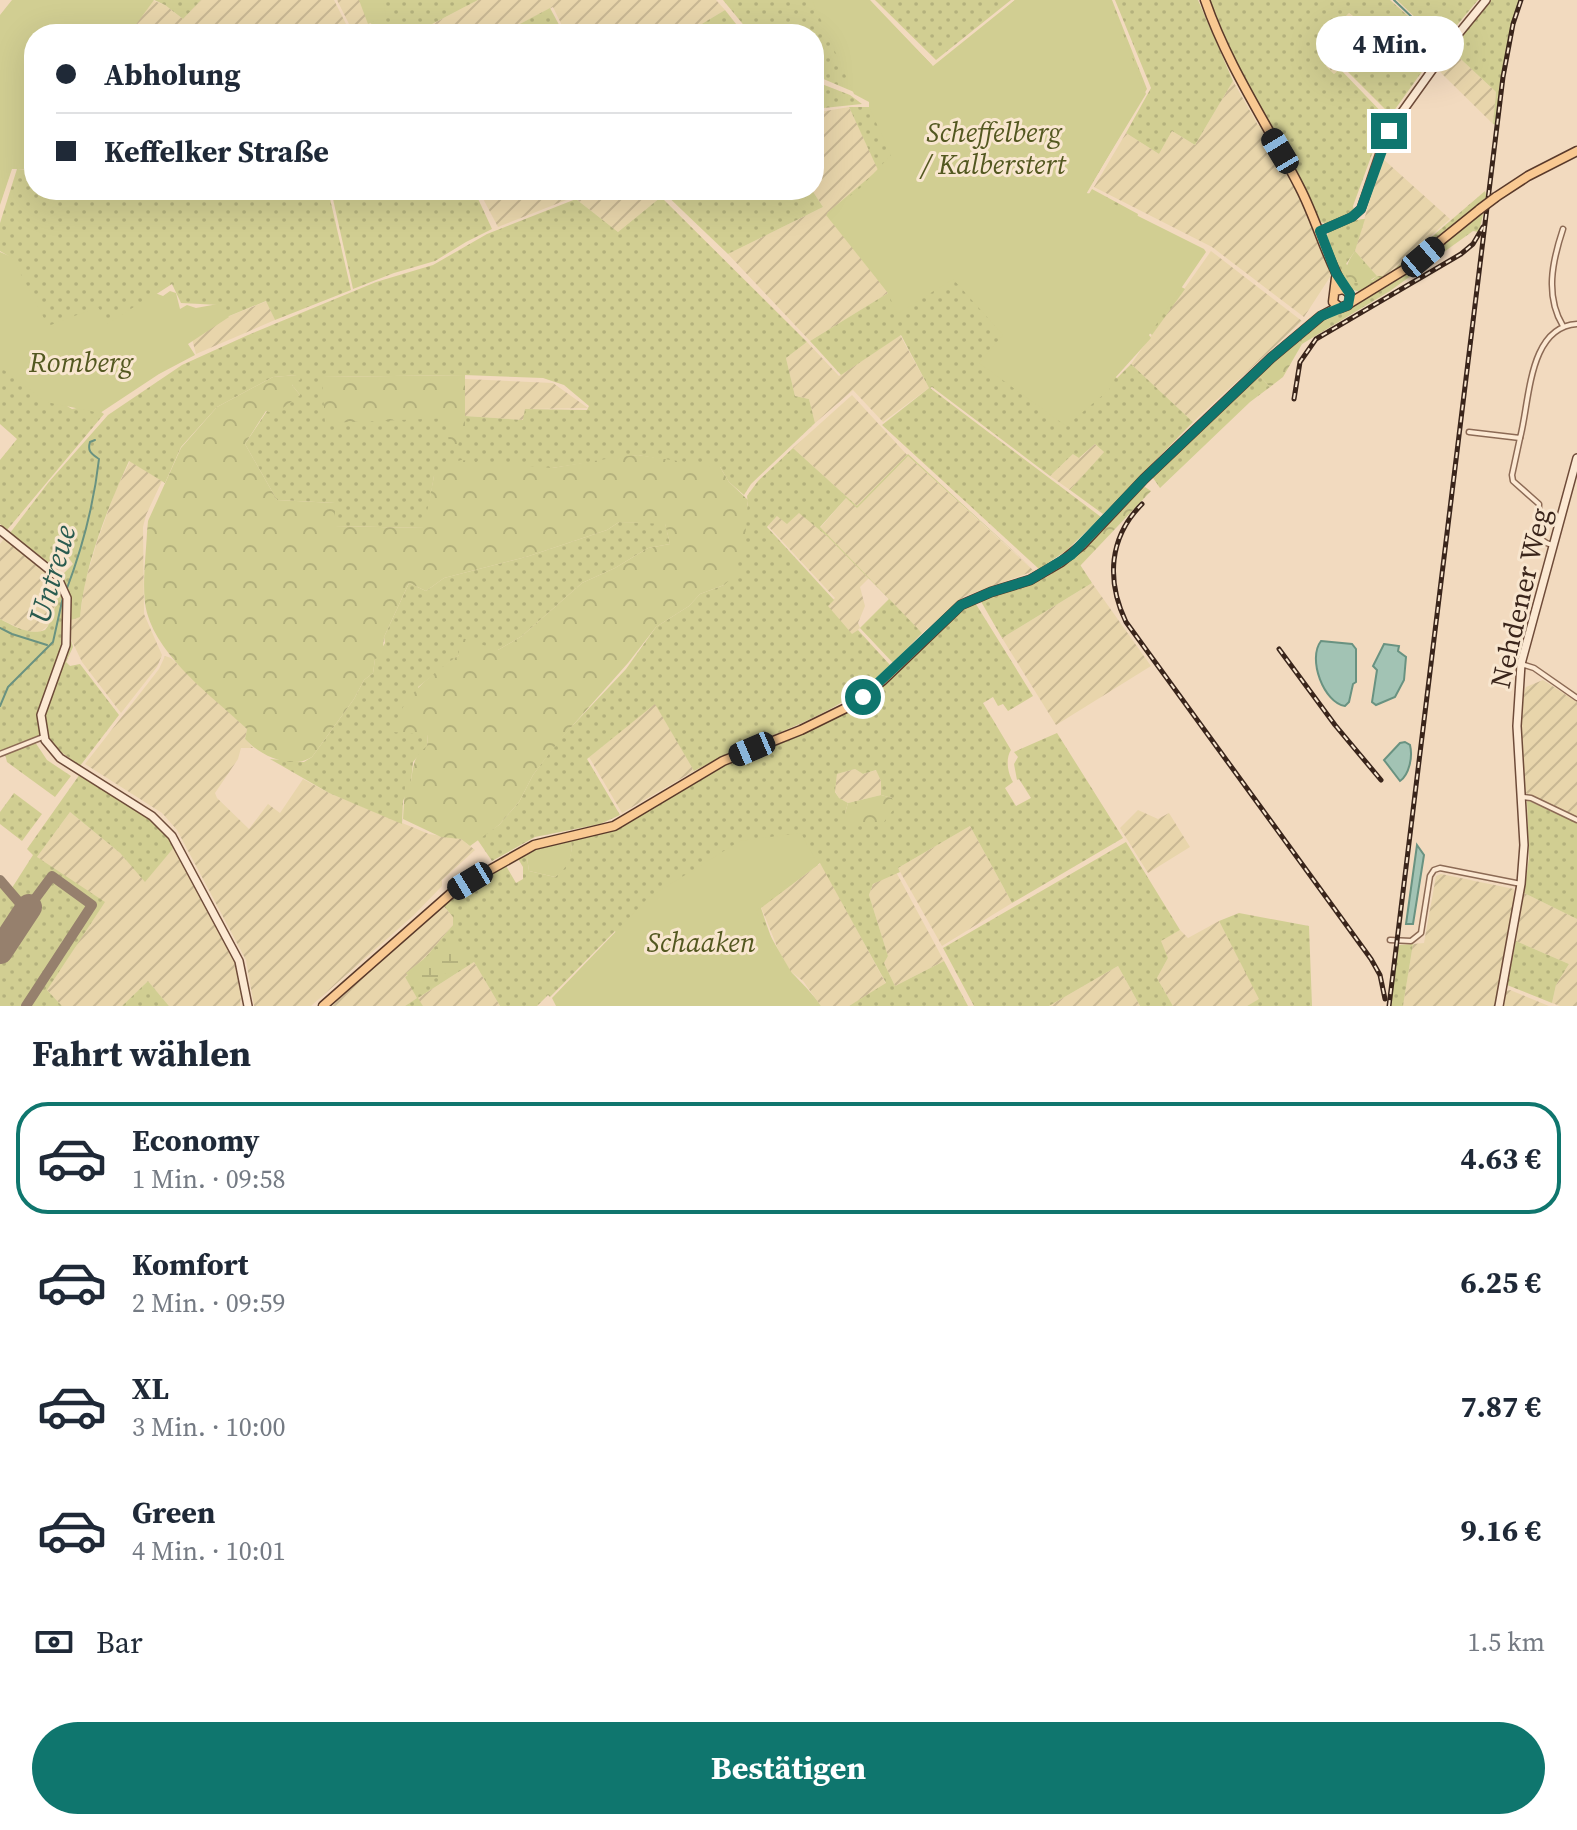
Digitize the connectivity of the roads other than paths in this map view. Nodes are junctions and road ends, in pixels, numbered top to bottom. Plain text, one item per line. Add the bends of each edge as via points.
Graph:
1 (1205, 0) edge
2 (1486, 0) edge
3 (1577, 151) edge
4 (1563, 229) dead end
5 (1320, 231) junction
6 (1364, 293) junction
7 (1340, 296) junction
8 (1577, 324) edge
9 (1563, 326) junction
10 (1469, 432) dead end
11 (1520, 438) junction
12 (1577, 458) edge
13 (0, 530) edge
14 (1552, 545) junction
15 (1521, 664) junction
16 (1577, 698) edge
17 (43, 737) junction
18 (0, 754) edge
19 (1523, 797) junction
20 (1577, 820) edge
21 (1521, 884) junction
22 (1390, 940) dead end
23 (248, 1006) edge
24 (323, 1006) edge
25 (1499, 1006) edge

1 - 5 main road via 1234,70
2 - 5 street via 1392,126 1361,209
3 - 6 main road, bridge via 1496,197 1415,263
4 - 9 street via 1551,296
5 - 7 main road
6 - 7 main road
6 - 7 main road via 1345,307
7 - 24 main road via 1061,562 1030,580 961,605 852,705 723,761 614,826 534,845 456,889
8 - 9 street
9 - 11 street via 1542,345
10 - 11 street
11 - 14 street via 1513,481 1539,504 1540,538
12 - 14 street, Nehdener Weg
13 - 17 street via 57,576 66,593 66,645 41,712
14 - 15 street, Nehdener Weg
15 - 16 street
15 - 19 street, Nehdener Weg via 1517,726
17 - 18 street
17 - 23 street via 60,758 146,812 172,836 239,961
19 - 20 street
19 - 21 street, Nehdener Weg
21 - 22 street via 1434,870 1421,933 1411,941
21 - 25 street, Nehdener Weg

